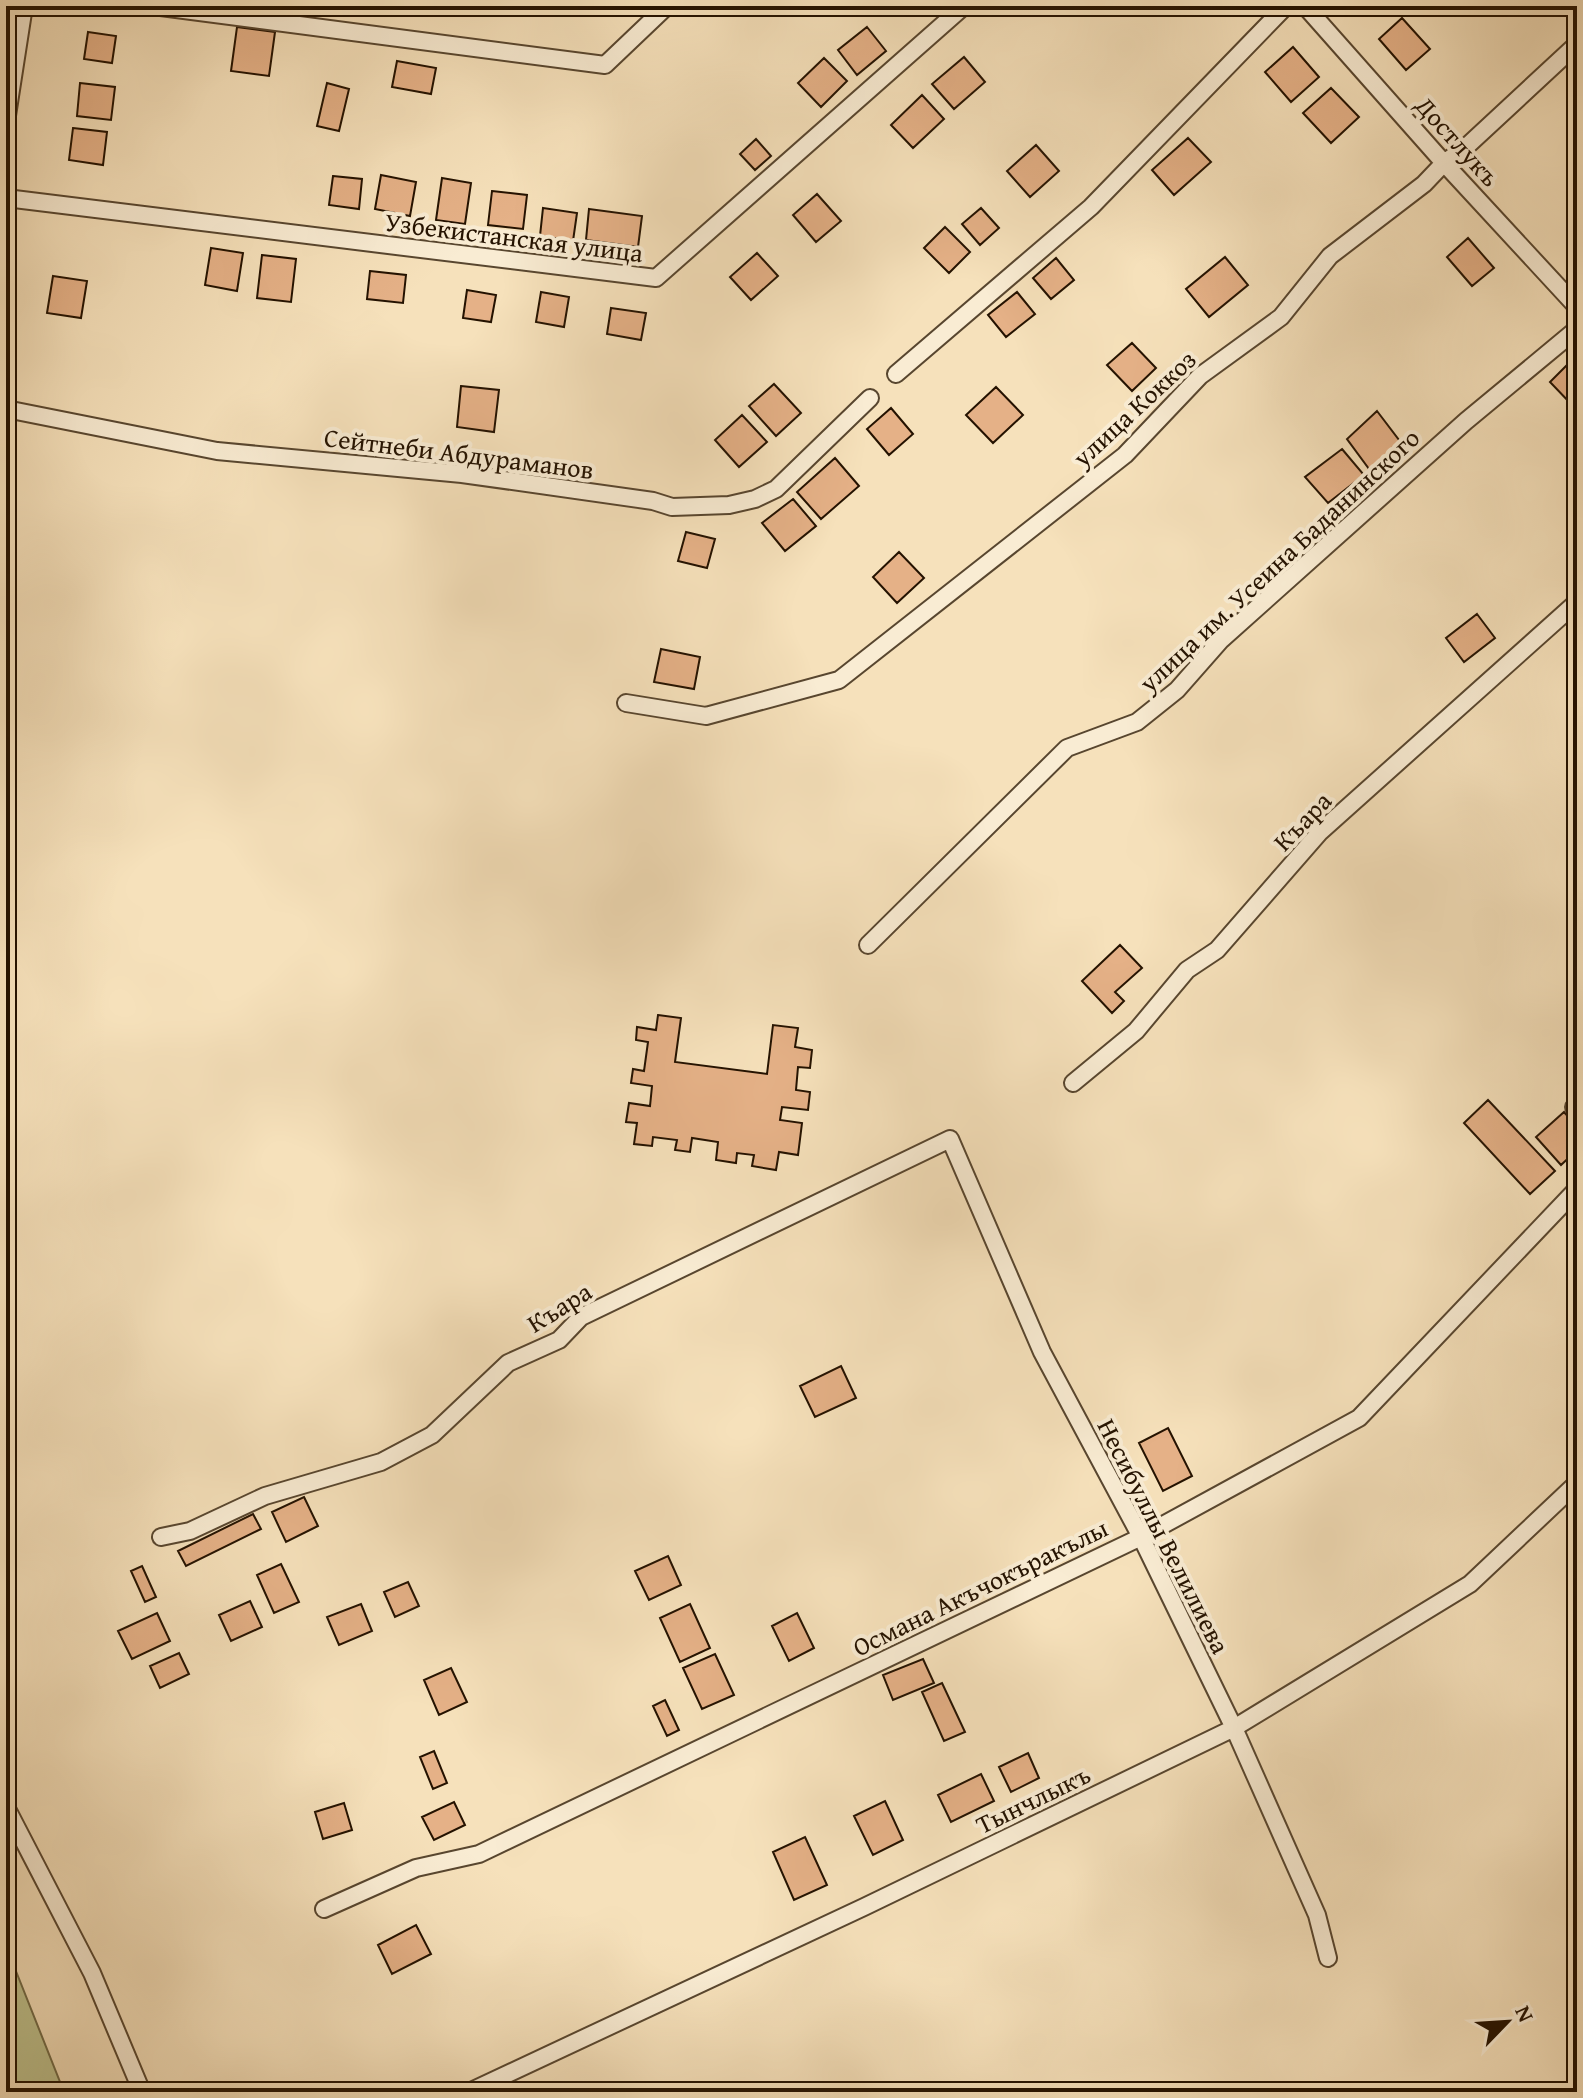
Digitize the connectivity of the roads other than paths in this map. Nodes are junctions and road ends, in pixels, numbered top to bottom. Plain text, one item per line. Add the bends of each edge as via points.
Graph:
1 (24, 6) edge
2 (153, 6) edge
3 (667, 6) edge
4 (964, 6) edge
5 (1286, 6) edge
6 (1305, 6) edge
7 (1577, 44) edge
8 (6, 122) edge
9 (1444, 163) junction
10 (6, 198) edge
11 (1577, 307) edge
12 (1577, 329) edge
13 (896, 374) dead end
14 (870, 398) dead end
15 (6, 409) edge
16 (1577, 602) edge
17 (626, 703) dead end
18 (868, 945) dead end
19 (1073, 1083) dead end
20 (950, 1139) joint
21 (1577, 1189) edge
22 (1577, 1483) edge
23 (161, 1537) dead end
24 (1141, 1537) junction
25 (1234, 1728) junction
26 (6, 1807) edge
27 (324, 1909) dead end
28 (1328, 1958) dead end
29 (142, 2092) edge
30 (469, 2092) edge

1 - 8 street
2 - 3 street via 605,65
4 - 10 street, Узбекистанская улица via 656,278
5 - 13 street via 1091,207
6 - 9 street, Достлукъ
7 - 9 street, улица Коккоз
9 - 11 street, Достлукъ
9 - 17 street, улица Коккоз via 1330,256 1281,317 1200,376 1125,455 839,680 706,716
12 - 18 street, улица им. Усеина Баданинского via 1221,640 1177,690 1137,722 1067,748
14 - 15 street, Сейтнеби Абдураманов via 776,489 729,505 672,507 462,474 217,451
16 - 19 street, Къара via 1320,832 1217,950 1187,970 1136,1031
20 - 23 street, Къара via 581,1317 559,1340 508,1363 432,1435 381,1462 265,1496 190,1531
20 - 24 street, Несибуллы Велилиева via 1042,1352
21 - 24 street, Османа Акъчокъракълы via 1359,1418
22 - 25 street, Тынчлыкъ via 1470,1584
24 - 25 street, Несибуллы Велилиева
24 - 27 street, Османа Акъчокъракълы via 479,1854 416,1868
25 - 28 street, Несибуллы Велилиева via 1317,1915
25 - 30 street, Тынчлыкъ
26 - 29 street via 92,1973

